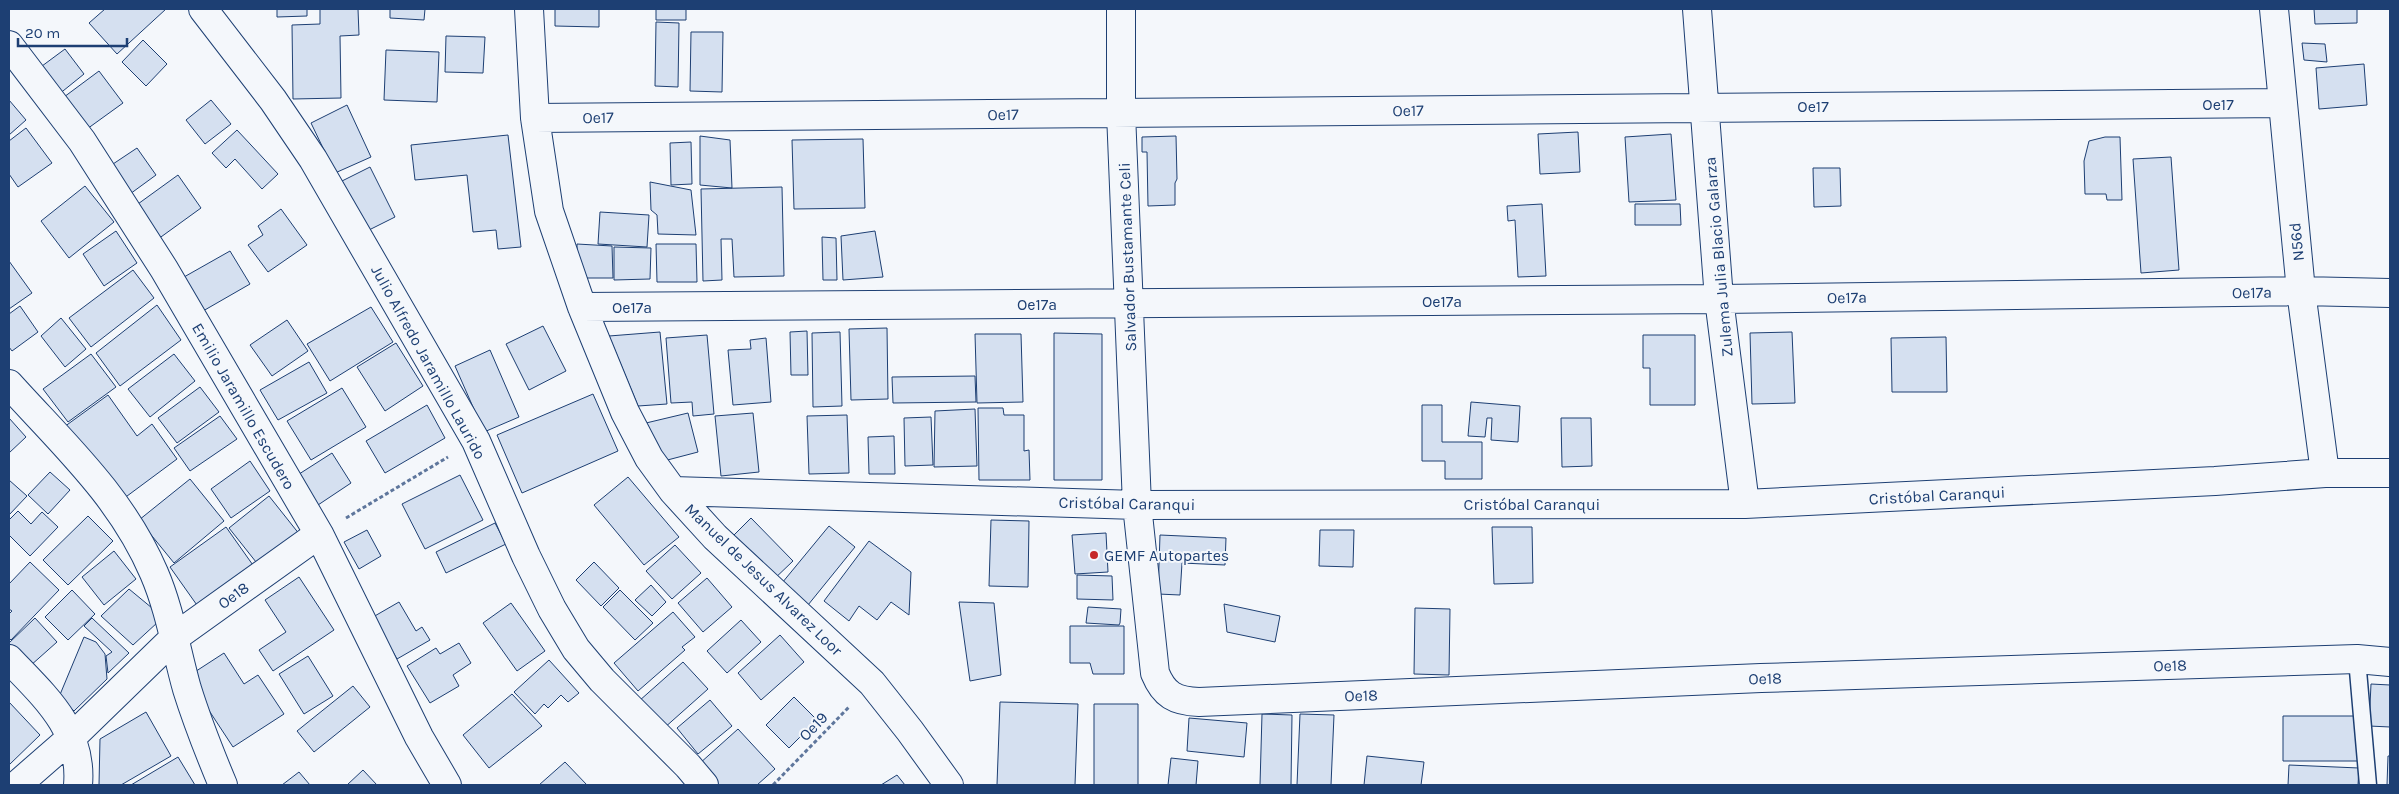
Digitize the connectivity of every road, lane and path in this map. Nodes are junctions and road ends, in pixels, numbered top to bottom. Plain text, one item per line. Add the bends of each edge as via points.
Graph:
1 (204, 9) edge
2 (529, 9) edge
3 (1121, 9) edge
4 (1697, 9) edge
5 (2274, 9) edge
6 (9, 45) edge
7 (2282, 103) junction
8 (1706, 107) junction
9 (1121, 113) junction
10 (535, 118) junction
11 (2301, 291) junction
12 (2390, 294) edge
13 (1720, 299) junction
14 (1128, 304) junction
15 (582, 307) junction
16 (9, 384) edge
17 (476, 440) junction
18 (2390, 473) edge
19 (2325, 474) junction
20 (673, 491) junction
21 (1137, 504) junction
22 (1745, 504) junction
23 (319, 534) junction
24 (175, 637) junction
25 (9, 659) edge
26 (2357, 659) junction
27 (2390, 662) edge
28 (1155, 673) joint
29 (872, 683) junction
30 (72, 737) junction
31 (17, 785) edge
32 (78, 785) edge
33 (223, 785) edge
34 (447, 785) edge
35 (704, 785) edge
36 (772, 785) edge
37 (949, 785) edge
38 (2368, 785) edge

1 - 17 street, Julio Alfredo Jaramillo Laurido via 313,159
2 - 10 street, Manuel de Jesus Alvarez Loor
3 - 9 street, Salvador Bustamante Celi
4 - 8 street, Zulema Julia Blacio Galarza
5 - 7 street, N56d
6 - 23 street, Emilio Jaramillo Escudero via 82,141 164,269
7 - 8 street, Oe17
7 - 11 street, N56d
8 - 9 street, Oe17
8 - 13 street, Zulema Julia Blacio Galarza
9 - 10 street, Oe17
9 - 14 street, Salvador Bustamante Celi
10 - 15 street, Manuel de Jesus Alvarez Loor via 549,211
11 - 12 street, Oe17a
11 - 13 street, Oe17a
11 - 19 street, N56d
13 - 14 street, Oe17a
13 - 22 street, Zulema Julia Blacio Galarza
14 - 15 street, Oe17a
14 - 21 street, Salvador Bustamante Celi
15 - 20 street, Manuel de Jesus Alvarez Loor via 625,412 649,458
16 - 24 street via 91,472 124,516 154,573
17 - 23 path
17 - 35 street, Julio Alfredo Jaramillo Laurido via 526,556 576,649
18 - 19 street, Cristóbal Caranqui
19 - 22 street, Cristóbal Caranqui
20 - 21 street, Cristóbal Caranqui
20 - 29 street, Manuel de Jesus Alvarez Loor via 716,537
21 - 22 street, Cristóbal Caranqui
21 - 28 street, Salvador Bustamante Celi
23 - 24 street, Oe18
23 - 34 street, Emilio Jaramillo Escudero via 419,737
24 - 30 street, Oe18
24 - 33 street via 188,690
25 - 30 street via 50,702
26 - 27 street, Oe18
26 - 28 street, Oe18 via 1761,678 1199,702 1181,701 1168,695
26 - 38 lane
29 - 36 path, Oe19
29 - 37 street, Manuel de Jesus Alvarez Loor
30 - 31 street, Oe18
30 - 32 street via 79,769

